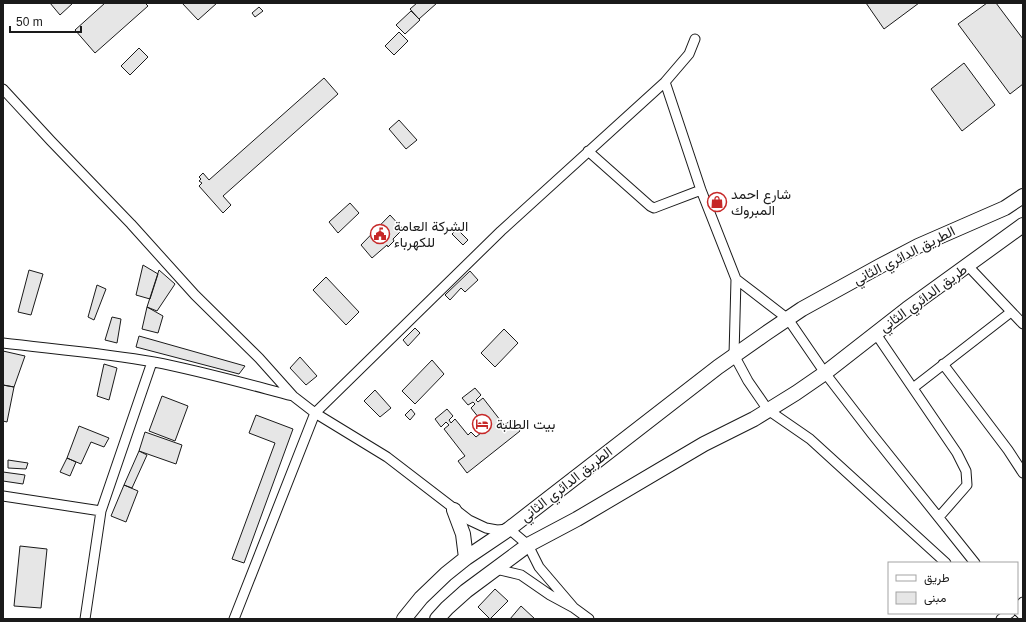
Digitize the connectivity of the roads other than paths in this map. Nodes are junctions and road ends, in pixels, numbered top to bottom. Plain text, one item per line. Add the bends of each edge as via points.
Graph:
1 (695, 39) dead end
2 (664, 82) junction
3 (3, 89) edge
4 (588, 151) junction
5 (700, 190) junction
6 (1023, 196) edge
7 (1023, 225) edge
8 (968, 266) junction
9 (736, 279) junction
10 (1011, 312) junction
11 (788, 319) junction
12 (1023, 324) edge
13 (876, 334) junction
14 (3, 343) edge
15 (734, 355) junction
16 (152, 362) junction
17 (943, 364) junction
18 (825, 373) junction
19 (913, 388) junction
20 (293, 396) junction
21 (768, 410) junction
22 (315, 413) junction
23 (1023, 472) edge
24 (3, 496) edge
25 (454, 510) junction
26 (101, 511) junction
27 (939, 517) junction
28 (508, 529) junction
29 (528, 545) junction
30 (466, 558) junction
31 (945, 562) edge
32 (974, 562) edge
33 (496, 569) junction
34 (574, 608) junction
35 (85, 619) edge
36 (234, 619) edge
37 (404, 619) edge
38 (437, 619) edge
39 (589, 619) edge

1 - 2 street via 689,54
2 - 4 street
2 - 5 street
3 - 20 street
4 - 5 street via 654,208
4 - 22 street via 501,231
5 - 9 street
6 - 11 main road, الطريق الدائري الثاني via 1006,208 893,259
7 - 8 main road, طريق الدائري الثاني
8 - 10 street
8 - 13 main road, طريق الدائري الثاني
9 - 11 street
9 - 15 street
10 - 12 street
10 - 17 street
11 - 15 main road, الطريق الدائري الثاني
11 - 18 street
13 - 18 main road, طريق الدائري الثاني
13 - 19 street
14 - 16 street
15 - 21 street
15 - 28 main road, الطريق الدائري الثاني
16 - 20 street
16 - 26 street
17 - 19 street
17 - 23 street
18 - 21 main road, طريق الدائري الثاني
18 - 27 street
19 - 27 street via 957,453 966,471 967,485
20 - 22 street
21 - 29 main road, الطريق الدائري الثاني
21 - 31 street via 810,439
22 - 25 street via 387,457
22 - 36 street
24 - 26 street
25 - 28 street via 486,528
25 - 30 main road via 463,534
26 - 35 street
27 - 32 street
28 - 29 street
28 - 30 main road, الطريق الدائري الثاني
29 - 33 main road, الطريق الدائري الثاني
29 - 34 street via 539,567
30 - 37 main road, الطريق الدائري الثاني via 421,598
33 - 34 street via 521,575
33 - 38 main road, الطريق الدائري الثاني via 466,591
34 - 39 street

